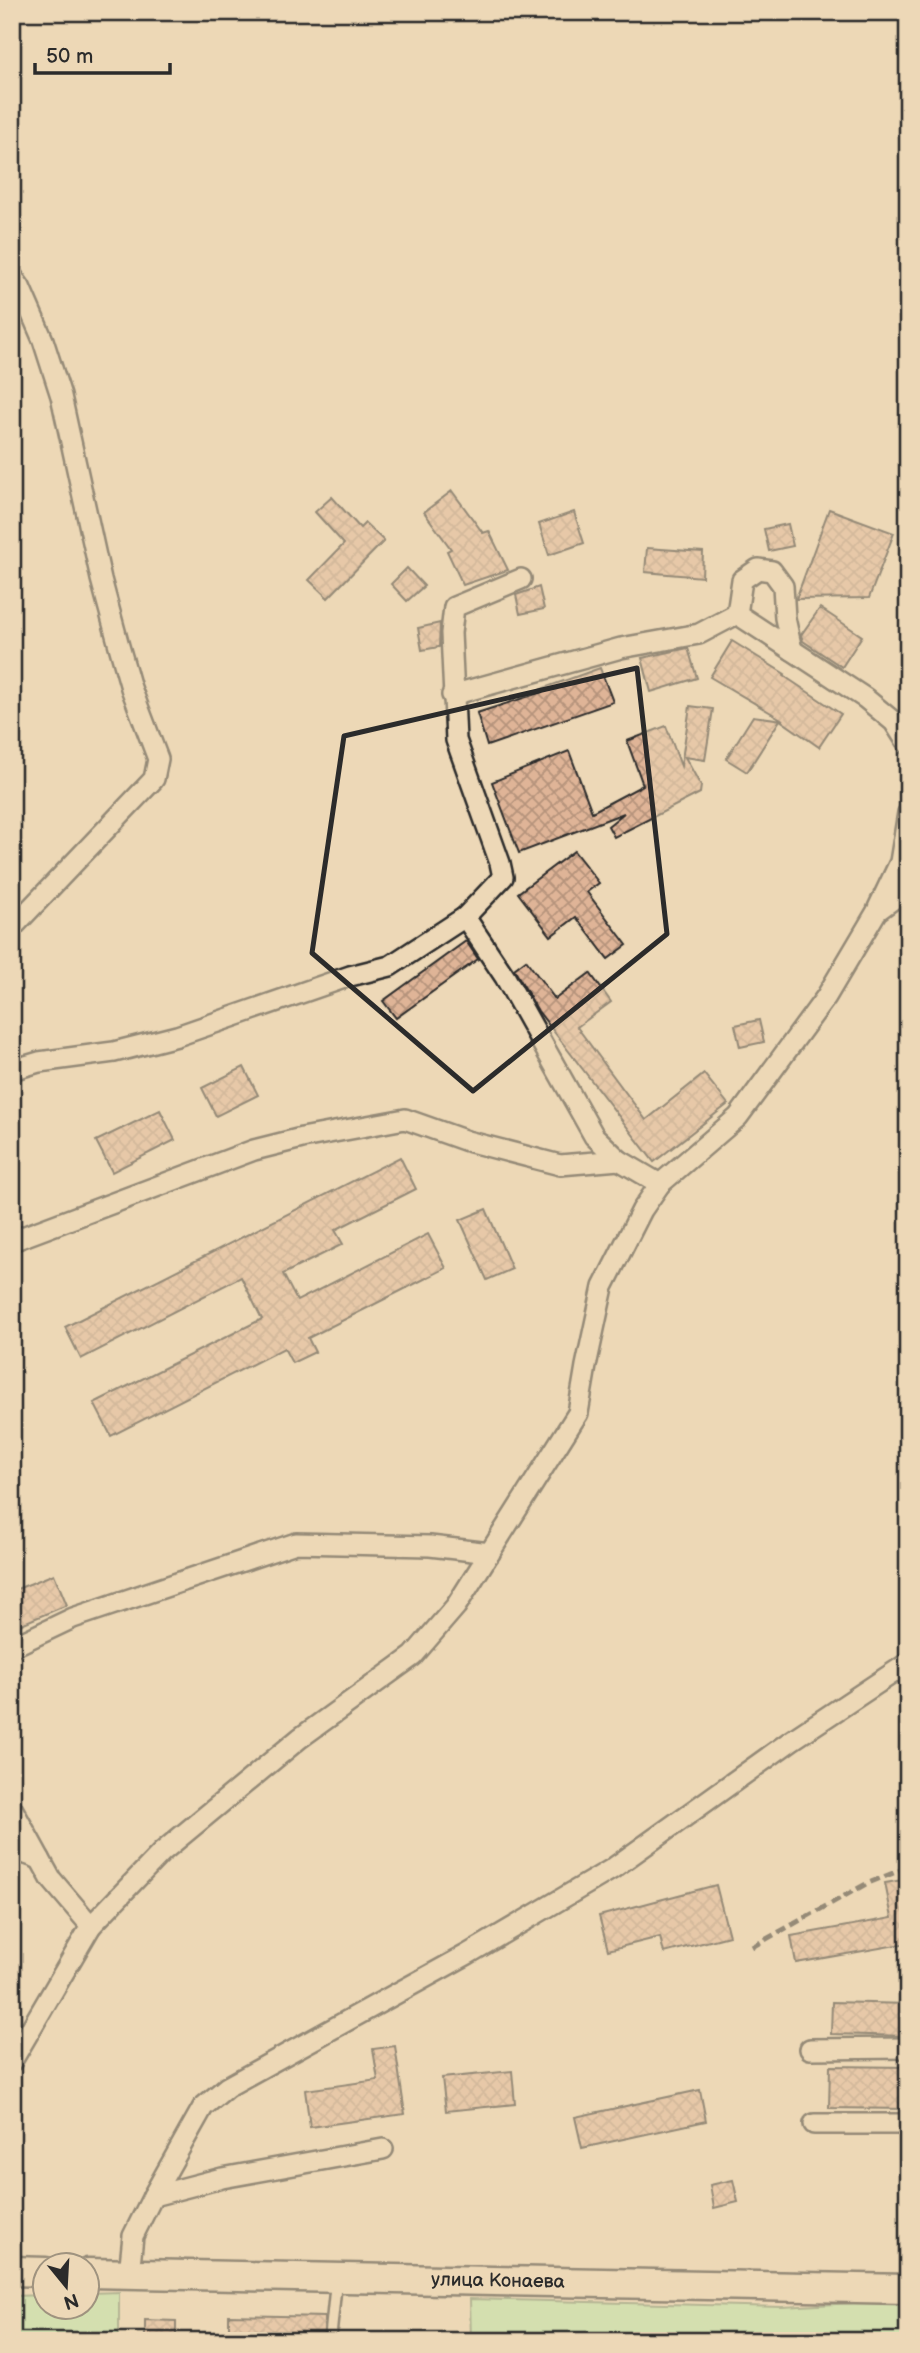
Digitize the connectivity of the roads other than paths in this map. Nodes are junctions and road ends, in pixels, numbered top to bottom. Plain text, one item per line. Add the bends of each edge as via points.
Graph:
1 (12, 276) edge
2 (521, 579) dead end
3 (737, 614) junction
4 (792, 650) junction
5 (452, 695) junction
6 (908, 744) edge
7 (908, 813) edge
8 (908, 888) edge
9 (877, 911) junction
10 (465, 917) junction
11 (12, 928) edge
12 (12, 1070) edge
13 (619, 1160) junction
14 (660, 1184) junction
15 (12, 1241) edge
16 (490, 1553) junction
17 (12, 1647) edge
18 (908, 1663) edge
19 (12, 1808) edge
20 (12, 1850) edge
21 (40, 1859) junction
22 (91, 1926) junction
23 (908, 2048) edge
24 (810, 2049) dead end
25 (12, 2061) edge
26 (814, 2123) dead end
27 (908, 2124) edge
28 (383, 2149) dead end
29 (153, 2196) junction
30 (12, 2271) edge
31 (32, 2272) edge
32 (102, 2273) edge
33 (129, 2274) junction
34 (337, 2278) junction
35 (908, 2289) edge
36 (330, 2341) edge

1 - 11 street via 43,340 61,396 101,579 131,688 158,759 154,779
2 - 5 street via 454,607
3 - 4 street
3 - 4 street via 742,580 758,569 772,572 783,586
3 - 5 street via 698,634 621,648
4 - 6 street via 865,698 894,722
5 - 10 street via 456,740 503,877
7 - 9 street via 900,862
8 - 9 street
9 - 14 street via 826,997 738,1117
10 - 12 street via 390,965 177,1036
10 - 13 street via 505,977 594,1136
13 - 14 street
13 - 15 street via 560,1165 405,1119 254,1150
14 - 16 street via 603,1287 578,1413
16 - 17 street via 430,1546 296,1543 73,1618
16 - 22 street via 456,1606 412,1656 300,1738 162,1852
18 - 29 street via 612,1869 227,2087 203,2107
19 - 21 street
20 - 21 street
21 - 22 street
22 - 25 street
23 - 24 street
26 - 27 street
28 - 29 street via 222,2178
29 - 33 street via 133,2236
30 - 31 main road
32 - 33 main road, улица Конаева
33 - 34 main road, улица Конаева
34 - 35 main road, улица Конаева
34 - 36 lane

